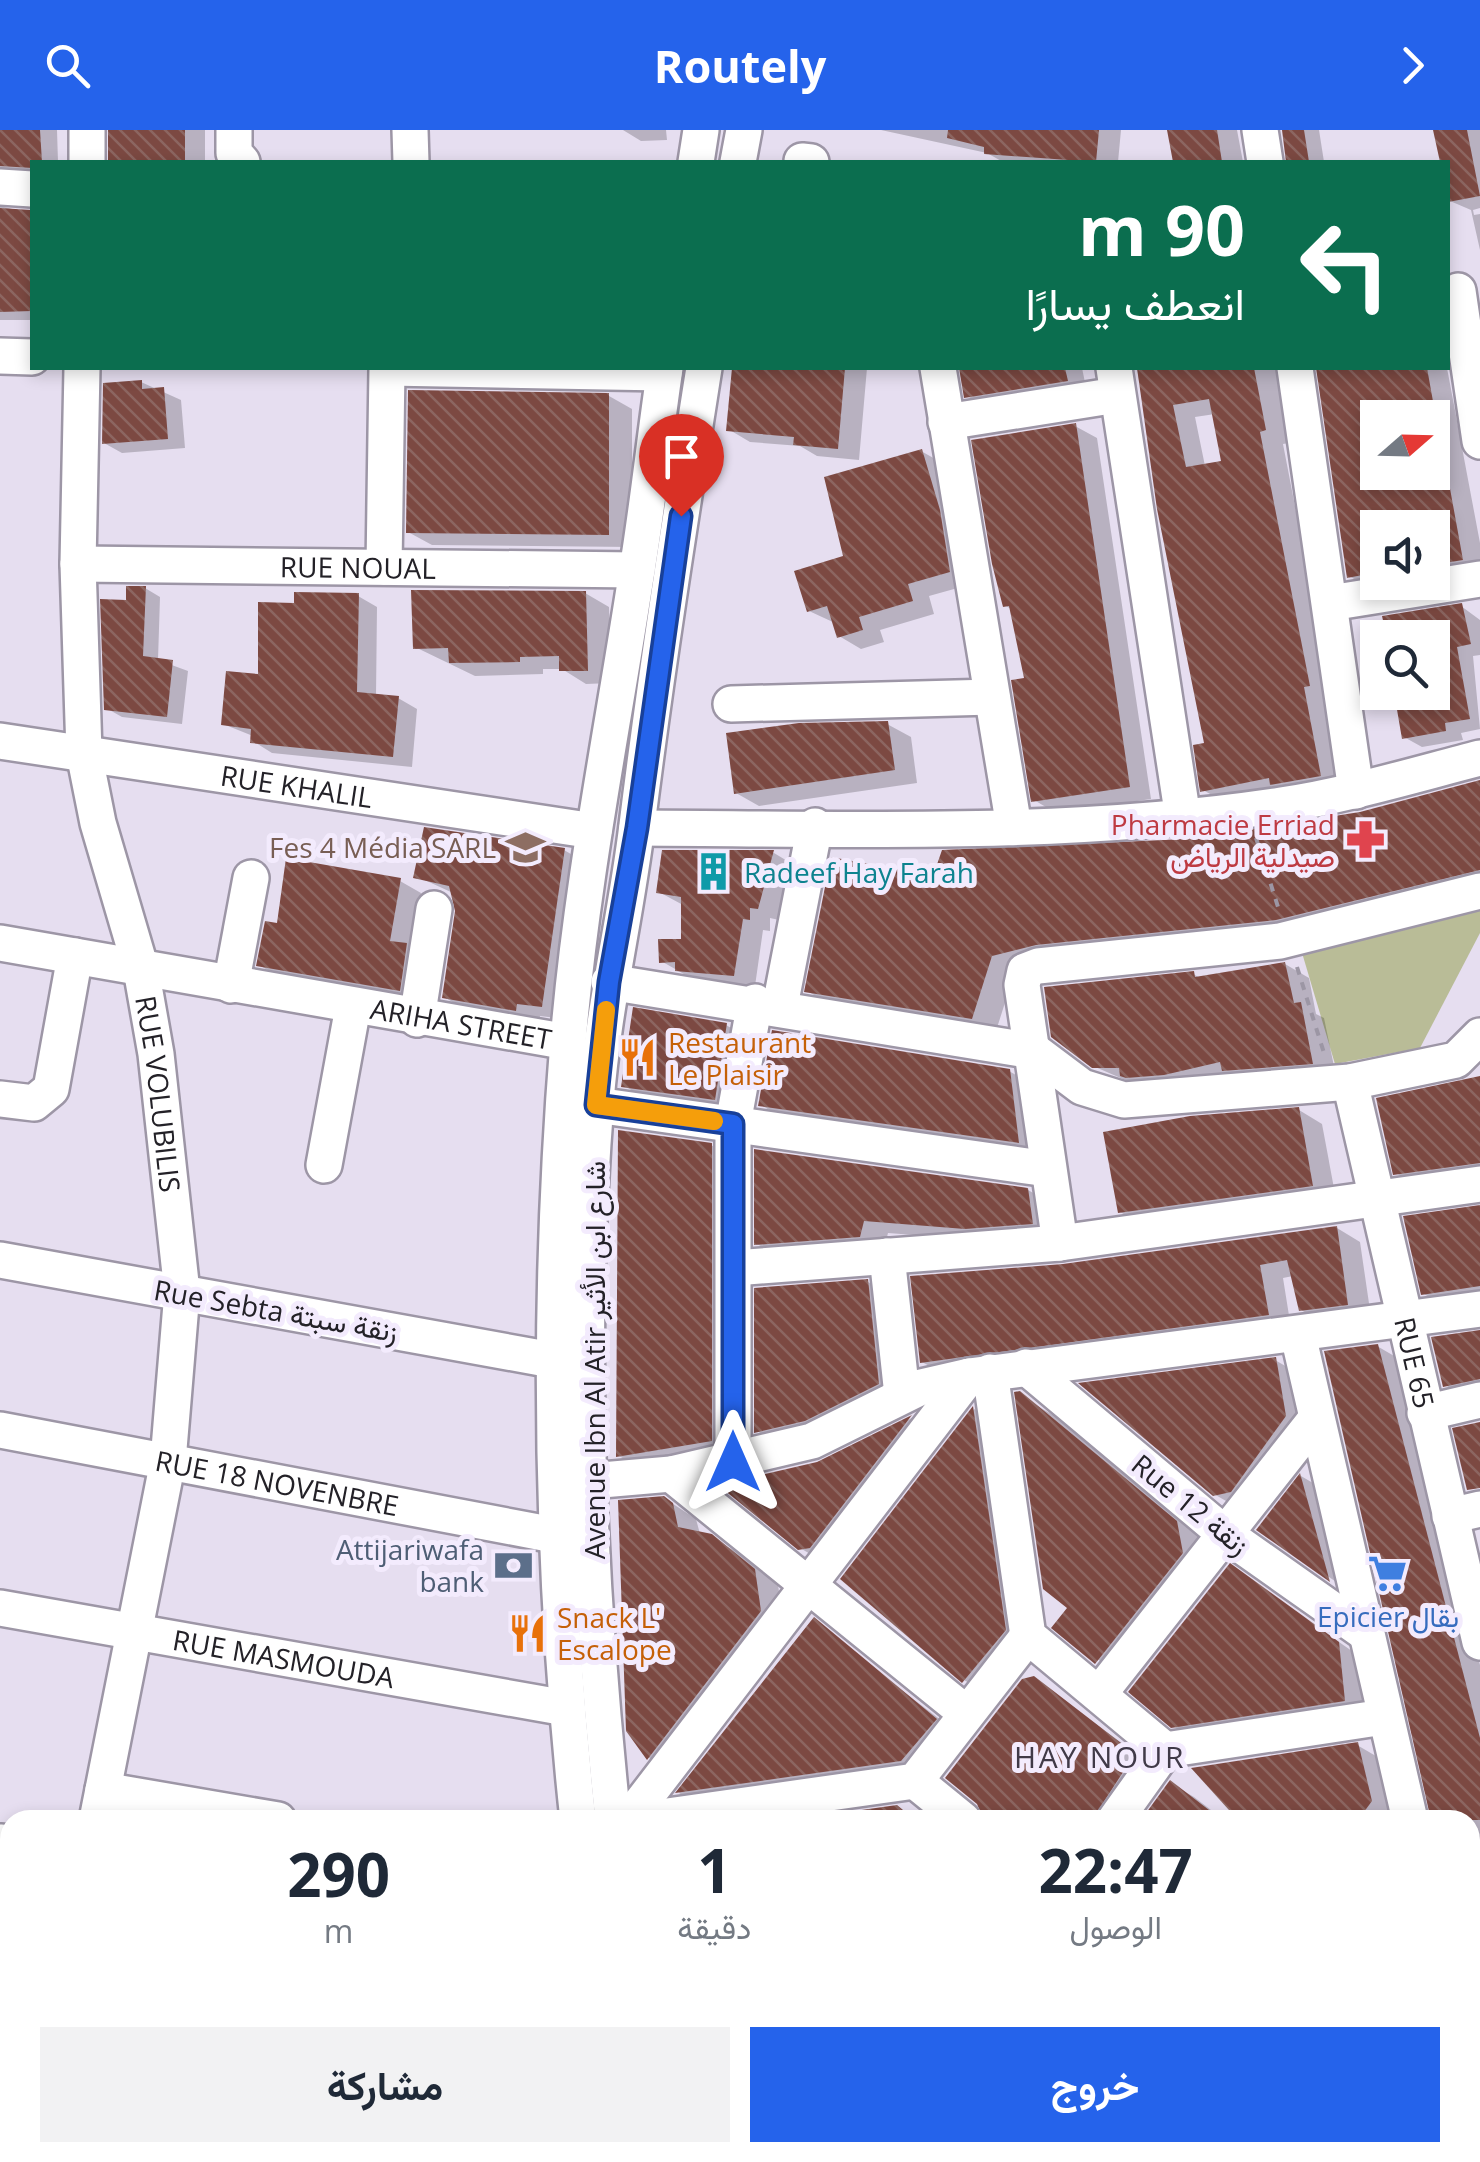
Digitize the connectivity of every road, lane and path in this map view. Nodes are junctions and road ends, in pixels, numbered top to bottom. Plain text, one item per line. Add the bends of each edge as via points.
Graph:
1 (88, 130) edge
2 (234, 130) edge
3 (410, 130) edge
4 (701, 130) edge
5 (744, 130) edge
6 (1260, 130) edge
7 (87, 160) edge
8 (240, 160) edge
9 (410, 160) edge
10 (696, 160) edge
11 (738, 160) edge
12 (1265, 160) edge
13 (0, 187) edge
14 (30, 189) edge
15 (1462, 291) edge
16 (0, 356) edge
17 (30, 357) edge
18 (82, 370) edge
19 (387, 370) edge
20 (665, 370) edge
21 (704, 370) edge
22 (938, 370) edge
23 (1295, 370) edge
24 (1115, 381) edge
25 (946, 422) junction
26 (1480, 441) edge
27 (78, 564) junction
28 (384, 567) junction
29 (637, 570) junction
30 (1480, 579) edge
31 (1330, 603) junction
32 (992, 697) junction
33 (731, 704) dead end
34 (0, 740) edge
35 (84, 753) junction
36 (1480, 758) edge
37 (1356, 791) junction
38 (1182, 818) junction
39 (814, 826) junction
40 (1014, 827) junction
41 (637, 828) junction
42 (594, 831) junction
43 (252, 878) dead end
44 (1480, 891) edge
45 (434, 909) dead end
46 (0, 943) edge
47 (75, 956) junction
48 (141, 969) junction
49 (609, 982) junction
50 (231, 985) junction
51 (767, 1004) junction
52 (353, 1007) junction
53 (417, 1019) junction
54 (1480, 1036) edge
55 (568, 1042) junction
56 (1034, 1051) junction
57 (1350, 1082) junction
58 (0, 1100) edge
59 (596, 1105) junction
60 (733, 1124) junction
61 (324, 1166) dead end
62 (1048, 1169) junction
63 (1480, 1184) edge
64 (1378, 1200) junction
65 (1060, 1243) junction
66 (887, 1256) junction
67 (0, 1260) edge
68 (734, 1268) junction
69 (182, 1292) junction
70 (1480, 1309) edge
71 (1403, 1321) junction
72 (1298, 1335) junction
73 (552, 1360) junction
74 (1026, 1368) junction
75 (979, 1374) junction
76 (902, 1395) junction
77 (1480, 1400) edge
78 (1425, 1412) junction
79 (1315, 1420) junction
80 (0, 1430) edge
81 (168, 1461) junction
82 (733, 1462) junction
83 (671, 1474) junction
84 (590, 1481) junction
85 (1465, 1513) edge
86 (1225, 1534) junction
87 (554, 1535) junction
88 (809, 1585) junction
89 (0, 1608) edge
90 (134, 1630) junction
91 (1364, 1632) junction
92 (1479, 1634) edge
93 (1028, 1636) junction
94 (1099, 1694) junction
95 (566, 1708) junction
96 (966, 1713) junction
97 (1384, 1717) junction
98 (1164, 1750) junction
99 (915, 1781) junction
100 (100, 1805) edge
101 (159, 1810) edge
102 (577, 1810) edge
103 (611, 1810) edge
104 (636, 1810) edge
105 (710, 1810) edge
106 (951, 1810) edge
107 (1122, 1810) edge
108 (1400, 1810) edge

1 - 7 street
2 - 8 street
3 - 9 street
4 - 10 street
5 - 11 street
6 - 12 street
13 - 14 street
15 - 26 street
16 - 17 street
18 - 27 street, RUE VOLUBILIS
19 - 28 street
20 - 29 street, Avenue Ibn Al Atir شارع ابن الأثير
21 - 41 street, Avenue Ibn Al Atir شارع ابن الأثير
22 - 25 street
23 - 31 street
24 - 25 street
24 - 38 street
25 - 32 street
27 - 28 street, RUE NOUAL
27 - 35 street, RUE VOLUBILIS
28 - 29 street, RUE NOUAL
29 - 42 street, Avenue Ibn Al Atir شارع ابن الأثير
30 - 31 street
31 - 37 street
32 - 33 street
32 - 40 street
34 - 35 street, RUE KHALIL
35 - 42 street, RUE KHALIL
35 - 48 street, RUE VOLUBILIS
36 - 37 street
37 - 38 street
38 - 40 street
39 - 40 street
39 - 41 street
39 - 51 street
41 - 49 street, Avenue Ibn Al Atir شارع ابن الأثير
42 - 55 street, Avenue Ibn Al Atir شارع ابن الأثير
43 - 50 street
44 - 56 street via 1310,936 1032,968 1022,984
45 - 53 street
46 - 47 street, ARIHA STREET
47 - 48 street, ARIHA STREET
47 - 58 street via 52,1090 34,1103
48 - 50 street, ARIHA STREET
48 - 69 street, RUE VOLUBILIS
49 - 51 street
49 - 59 street, Avenue Ibn Al Atir شارع ابن الأثير
50 - 52 street, ARIHA STREET
51 - 56 street
51 - 60 street
52 - 53 street, ARIHA STREET
52 - 61 street, ARIHA STREET
53 - 55 street, ARIHA STREET
54 - 57 street via 1456,1060
55 - 73 street, Avenue Ibn Al Atir شارع ابن الأثير
56 - 57 street via 1082,1087 1124,1100
56 - 62 street
57 - 64 street, RUE 65
59 - 60 street
59 - 84 street, Avenue Ibn Al Atir شارع ابن الأثير
60 - 62 street
60 - 68 street
62 - 65 street
63 - 64 street
64 - 65 street
64 - 71 street, RUE 65
65 - 66 street
66 - 68 street
66 - 76 street
67 - 69 street, Rue Sebta زنقة سبتة
68 - 82 street
69 - 73 street, Rue Sebta زنقة سبتة
69 - 81 street, RUE VOLUBILIS
70 - 71 street
71 - 72 street
71 - 78 street, RUE 65
72 - 74 street
72 - 79 street
73 - 87 street, Avenue Ibn Al Atir شارع ابن الأثير
74 - 75 street
74 - 86 street, Rue 12 زنقة
75 - 76 street
75 - 88 street
75 - 93 street
76 - 82 street via 812,1441
77 - 78 street
78 - 85 street, RUE 65
79 - 86 street
79 - 91 street
80 - 81 street, RUE 18 NOVENBRE
81 - 87 street, RUE 18 NOVENBRE
81 - 90 street, RUE VOLUBILIS
82 - 83 street
83 - 84 street
83 - 88 street
84 - 103 street, Avenue Ibn Al Atir شارع ابن الأثير
85 - 92 street, RUE 65
86 - 91 street, Rue 12 زنقة
86 - 94 street
87 - 95 street, Avenue Ibn Al Atir شارع ابن الأثير
88 - 96 street
88 - 104 street
89 - 90 street, RUE MASMOUDA
90 - 95 street, RUE MASMOUDA
90 - 100 street, RUE VOLUBILIS
91 - 97 street
93 - 94 street
93 - 96 street
94 - 98 street
95 - 102 street, Avenue Ibn Al Atir شارع ابن الأثير
96 - 99 street
97 - 98 street
97 - 108 street
98 - 107 street
99 - 105 street
99 - 106 street
100 - 101 street

